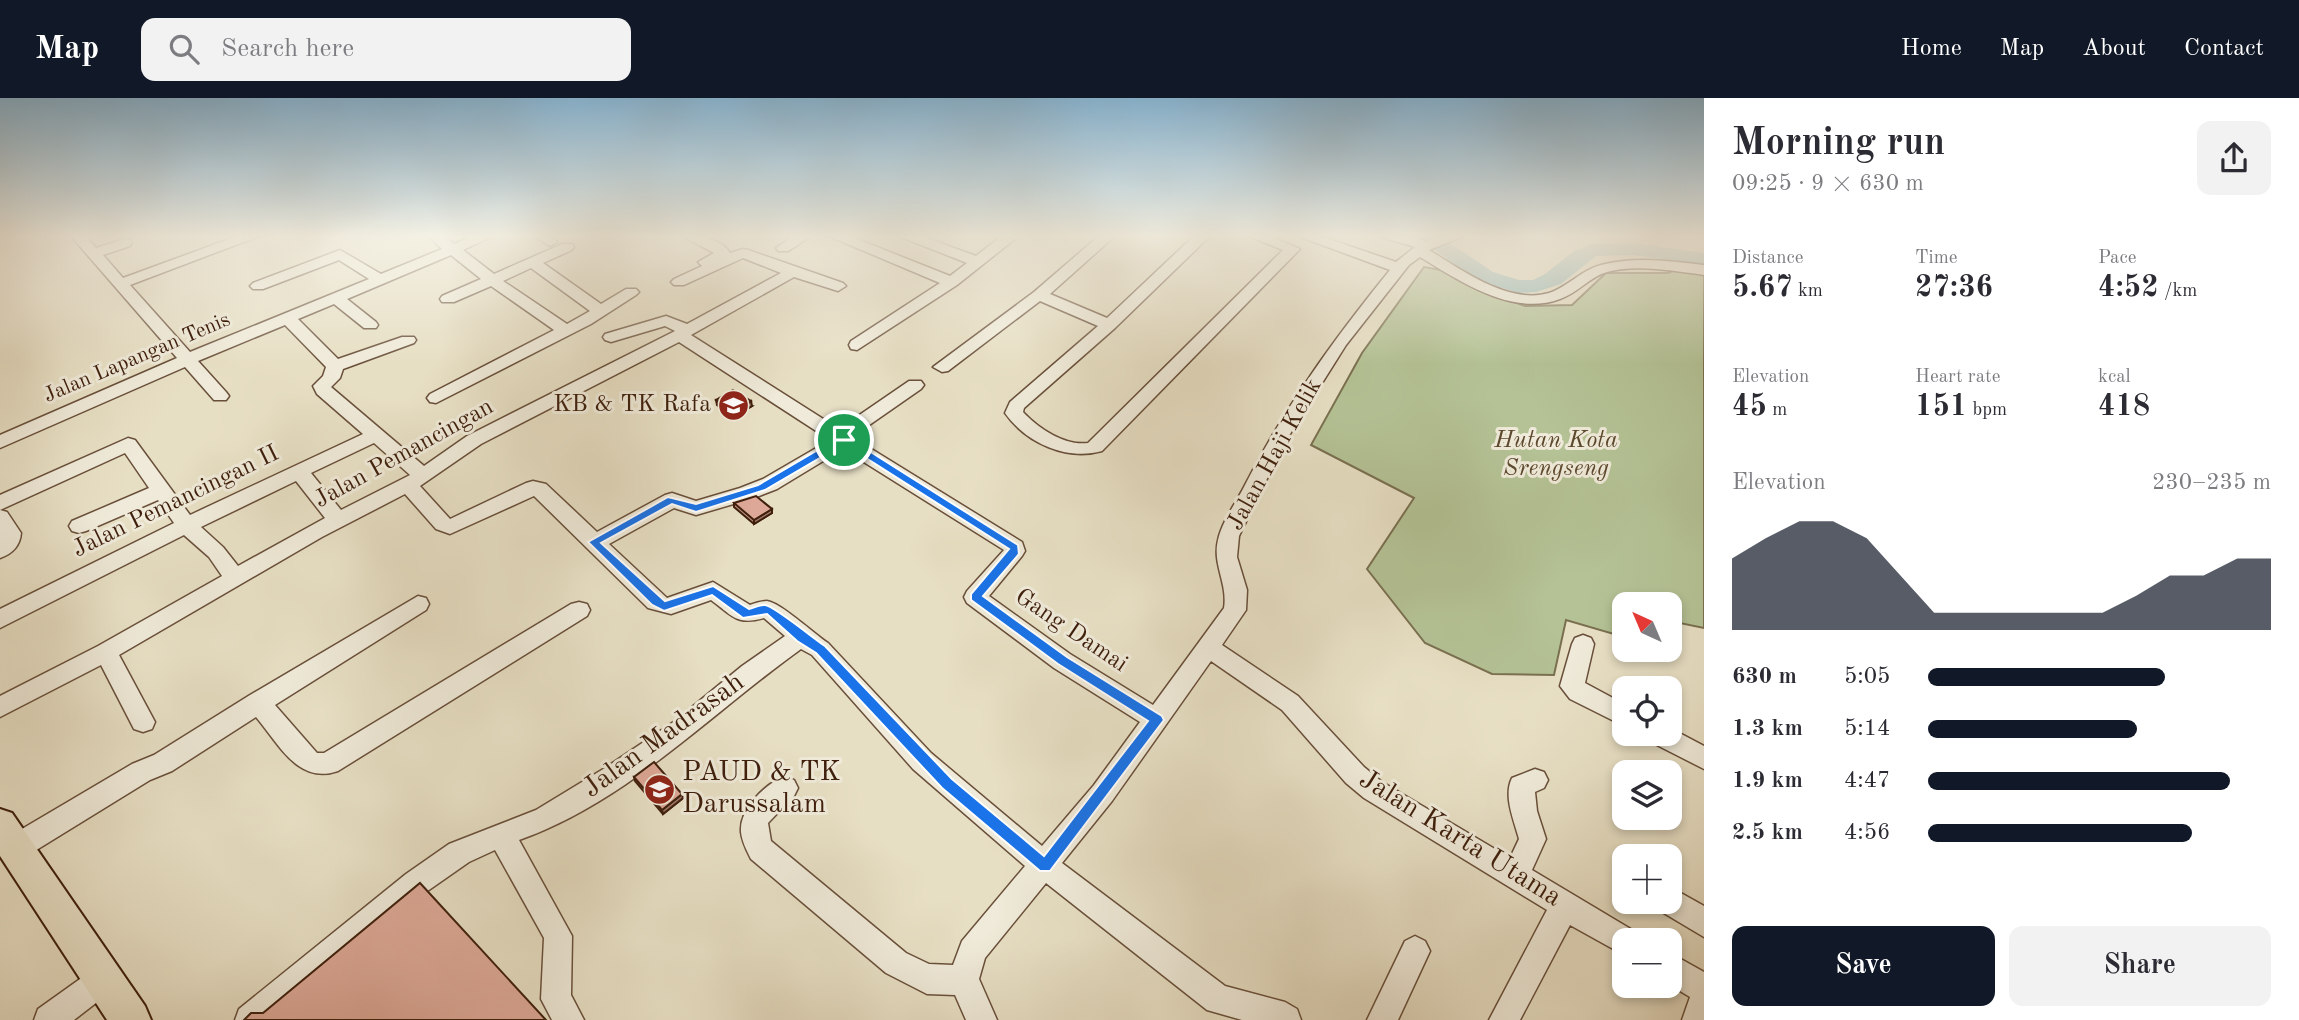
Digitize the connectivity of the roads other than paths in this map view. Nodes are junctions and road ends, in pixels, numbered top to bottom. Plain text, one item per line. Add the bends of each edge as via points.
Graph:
1 (115, 278) edge
2 (134, 278) edge
3 (278, 278) edge
4 (379, 278) edge
5 (386, 278) edge
6 (555, 278) edge
7 (782, 278) edge
8 (812, 278) edge
9 (942, 278) edge
10 (957, 278) edge
11 (1059, 278) edge
12 (1159, 278) edge
13 (1264, 278) edge
14 (1395, 278) edge
15 (1468, 278) edge
16 (1581, 278) edge
17 (491, 279) joint
18 (382, 280) junction
19 (952, 282) junction
20 (120, 284) junction
21 (258, 286) dead end
22 (838, 286) dead end
23 (631, 292) dead end
24 (1039, 295) junction
25 (336, 298) junction
26 (448, 299) dead end
27 (601, 311) junction
28 (288, 318) junction
29 (585, 321) junction
30 (370, 325) dead end
31 (1109, 325) junction
32 (566, 331) junction
33 (685, 333) junction
34 (611, 337) junction
35 (408, 340) dead end
36 (857, 345) dead end
37 (641, 356) junction
38 (188, 359) junction
39 (335, 366) junction
40 (942, 367) dead end
41 (915, 385) dead end
42 (220, 396) dead end
43 (436, 398) dead end
44 (376, 435) junction
45 (842, 439) junction
46 (0, 442) edge
47 (299, 471) junction
48 (415, 480) junction
49 (162, 490) junction
50 (0, 503) edge
51 (0, 517) edge
52 (338, 520) junction
53 (186, 525) junction
54 (79, 526) dead end
55 (594, 542) junction
56 (0, 550) edge
57 (235, 578) junction
58 (418, 604) dead end
59 (579, 610) dead end
60 (0, 619) edge
61 (801, 637) junction
62 (1583, 644) dead end
63 (1208, 648) junction
64 (106, 652) junction
65 (258, 702) junction
66 (0, 707) edge
67 (1612, 710) edge
68 (1157, 720) junction
69 (143, 722) dead end
70 (1681, 746) edge
71 (1704, 758) edge
72 (1535, 780) dead end
73 (785, 788) dead end
74 (501, 834) junction
75 (12, 844) edge
76 (1045, 866) junction
77 (1516, 876) junction
78 (1565, 906) junction
79 (1682, 909) edge
80 (1704, 923) edge
81 (1612, 934) edge
82 (1415, 951) dead end
83 (1682, 975) edge
84 (104, 979) junction
85 (964, 980) junction
86 (1704, 989) edge
87 (1704, 1000) edge
88 (50, 1020) edge
89 (131, 1020) edge
90 (250, 1020) edge
91 (569, 1020) edge
92 (982, 1020) edge
93 (1286, 1020) edge
94 (1382, 1020) edge
95 (1504, 1020) edge
96 (1697, 1020) edge

1 - 20 street
2 - 20 street
3 - 21 street
4 - 18 street
5 - 18 street, Jalan Lapangan Tenis
6 - 27 street
7 - 33 street, Jalan Pemancingan
8 - 22 street
9 - 19 street
10 - 19 street
11 - 24 street
12 - 31 street
13 - 31 street via 1095,447 1076,449 1030,429 1014,413 1016,406
14 - 63 street, Jalan Haji Kelik via 1339,343 1259,473 1225,550 1238,590 1235,610
15 - 16 street via 1523,298 1549,298
17 - 26 street
17 - 32 street
18 - 25 street, Jalan Lapangan Tenis
19 - 36 street
20 - 38 street
23 - 27 street
24 - 31 street
24 - 40 street
25 - 28 street, Jalan Lapangan Tenis
25 - 30 street
27 - 29 street
28 - 38 street, Jalan Lapangan Tenis
28 - 39 street
29 - 32 street
29 - 34 street
32 - 43 street
33 - 34 street via 666,321
33 - 37 street, Jalan Pemancingan
33 - 45 street via 753,384
34 - 37 street
35 - 39 street
37 - 48 street, Jalan Pemancingan via 474,440
38 - 42 street
38 - 46 street, Jalan Lapangan Tenis
39 - 44 street via 321,388
41 - 45 street
44 - 47 street, Jalan Pemancingan II
44 - 48 street
45 - 55 street via 762,488 696,508 672,500
45 - 68 street, Gang Damai via 1016,549 975,597 1062,661
47 - 52 street
47 - 53 street, Jalan Pemancingan II
48 - 52 street, Jalan Pemancingan
48 - 55 street via 443,524 450,527 536,487
49 - 50 street via 128,444
49 - 53 street
49 - 54 street
51 - 56 street via 12,533
52 - 57 street, Jalan Pemancingan
53 - 57 street via 216,552
53 - 60 street, Jalan Pemancingan II
55 - 61 street via 664,606 713,590 747,614 771,611
57 - 64 street, Jalan Pemancingan
58 - 65 street
59 - 65 street via 329,763 307,761
61 - 74 street, Jalan Madrasah via 614,776 544,819
61 - 76 street via 820,649 930,769
62 - 67 street via 1572,686
63 - 68 street, Jalan Haji Kelik
63 - 77 street, Jalan Karta Utama via 1290,704 1364,783
64 - 66 street, Jalan Pemancingan
64 - 69 street
65 - 75 street via 146,780
68 - 76 street, Jalan Haji Kelik
70 - 71 street
72 - 77 street via 1521,786 1533,839
73 - 85 street via 752,826 761,850 896,963 927,979
74 - 90 street, Jalan Madrasah via 459,853 416,883
74 - 91 street via 558,936 556,999
75 - 84 main road
76 - 85 street, Jalan Haji Kelik via 972,951
76 - 93 street via 1218,999
77 - 78 street, Jalan Karta Utama
78 - 81 street, Jalan Karta Utama
78 - 95 street
79 - 80 street
82 - 94 street
83 - 86 street
84 - 88 street
84 - 89 main road
85 - 92 street
87 - 96 street

